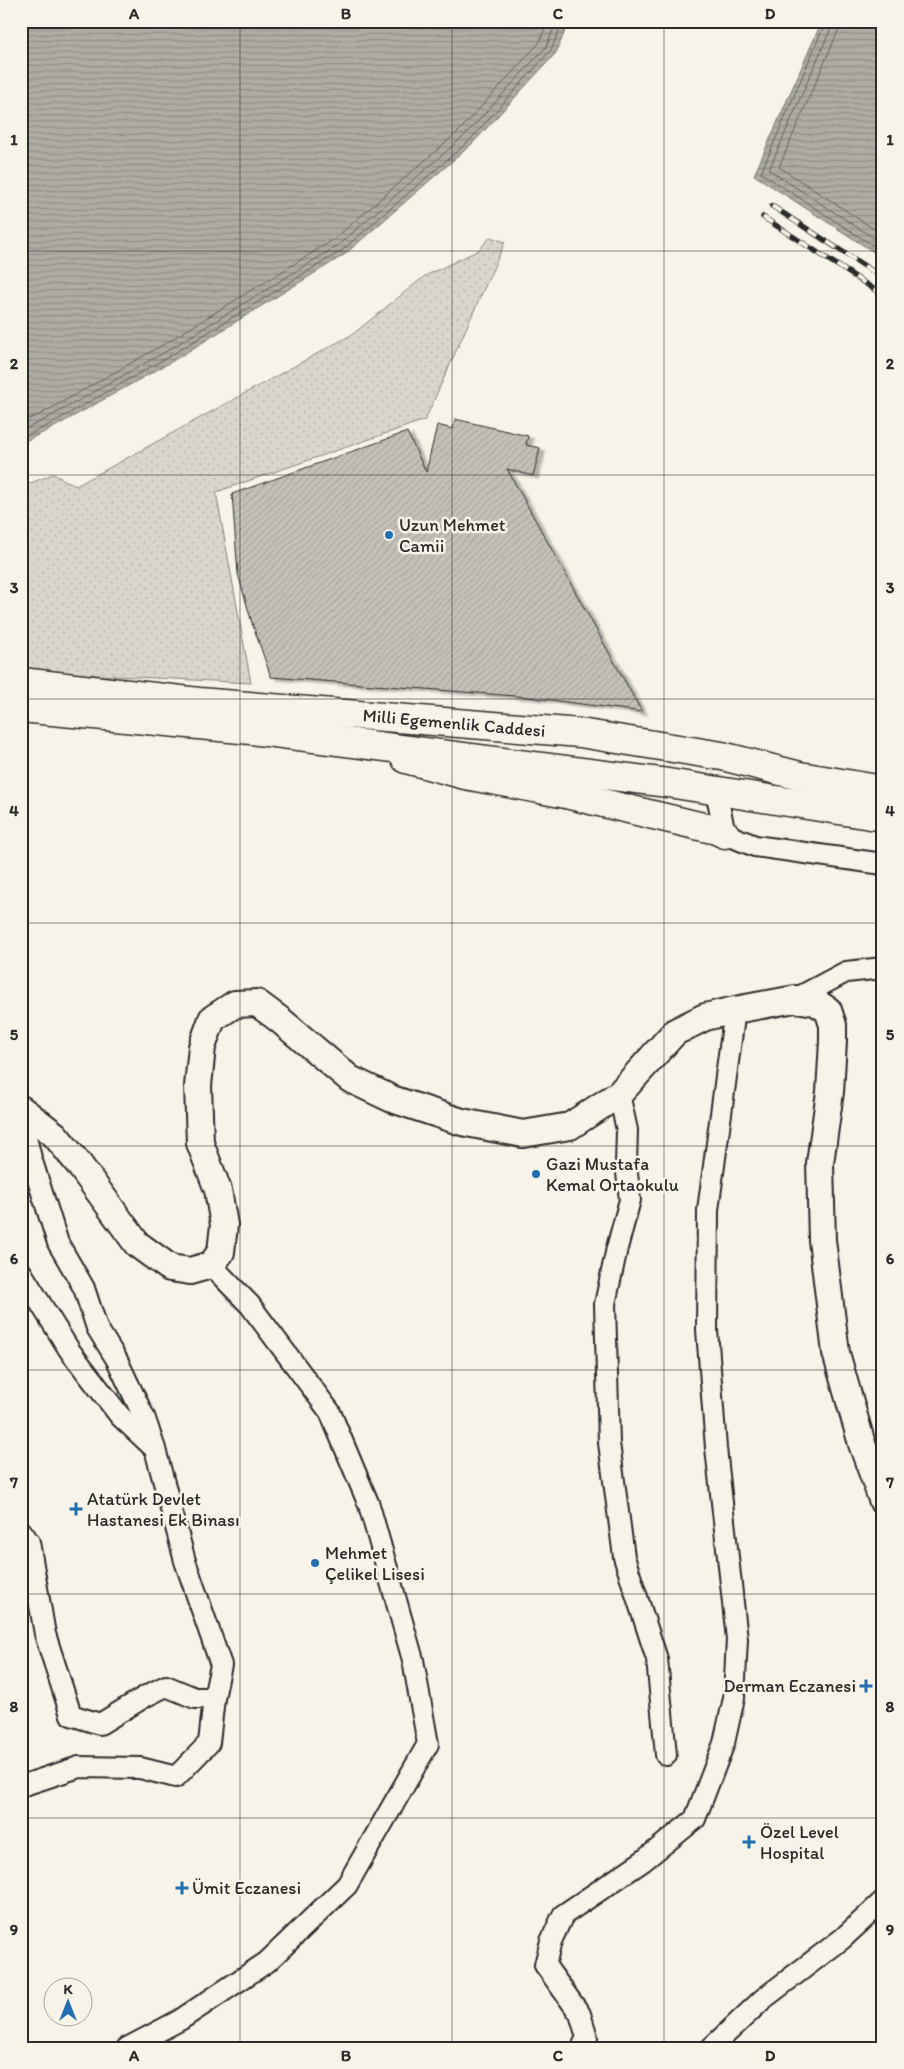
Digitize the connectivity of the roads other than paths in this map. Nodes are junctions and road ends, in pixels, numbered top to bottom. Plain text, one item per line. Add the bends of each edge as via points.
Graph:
1 (21, 682) edge
2 (21, 708) edge
3 (330, 740) junction
4 (684, 750) junction
5 (722, 756) junction
6 (680, 785) junction
7 (716, 790) junction
8 (883, 790) edge
9 (883, 816) edge
10 (720, 832) junction
11 (883, 864) edge
12 (883, 968) edge
13 (795, 999) junction
14 (735, 1010) junction
15 (619, 1094) junction
16 (21, 1110) edge
17 (21, 1116) edge
18 (211, 1264) junction
19 (21, 1272) edge
20 (155, 1449) junction
21 (883, 1502) edge
22 (21, 1531) edge
23 (214, 1698) junction
24 (666, 1755) dead end
25 (21, 1786) edge
26 (883, 1901) edge
27 (127, 2048) edge
28 (582, 2048) edge
29 (712, 2048) edge

1 - 4 main road, Milli Egemenlik Caddesi via 199,702 580,733
2 - 3 main road, Milli Egemenlik Caddesi
3 - 6 main road, Milli Egemenlik Caddesi
3 - 10 main road via 465,775 561,793
4 - 5 main road, Milli Egemenlik Caddesi
4 - 6 main road
5 - 7 main road
5 - 8 main road, Milli Egemenlik Caddesi via 800,776
6 - 7 main road, Milli Egemenlik Caddesi
6 - 10 main road via 686,811
7 - 9 main road, Milli Egemenlik Caddesi
7 - 10 street
10 - 11 street via 755,846
12 - 13 street via 846,972
13 - 14 street
13 - 21 street via 816,1002 828,1010 833,1024 830,1092 820,1163 822,1240 836,1353 862,1444
14 - 15 street via 705,1017 675,1032
14 - 28 street via 708,1210 707,1330 737,1639 734,1698 724,1743 694,1819 643,1861 563,1915 551,1941 545,1965 580,2014 587,2036
15 - 18 street via 570,1126 523,1134 462,1122 392,1099 350,1079 256,1003 235,1004 212,1019 202,1047 198,1086 200,1143 218,1190 224,1225 221,1252
15 - 24 street via 627,1130 630,1200 605,1304 609,1442 624,1557 657,1659
16 - 18 street via 55,1135 137,1244 170,1268 190,1271
17 - 20 street via 58,1243 84,1288 97,1328 125,1377
18 - 27 street via 250,1305 330,1412 369,1505 413,1660 428,1744 347,1885 267,1962 180,2020
19 - 20 street via 70,1351 120,1416
20 - 23 street via 185,1560 221,1665
22 - 23 street via 28,1542 45,1634 71,1715 100,1724 166,1686 195,1698
23 - 25 street via 209,1743 176,1777 140,1768 79,1767
26 - 29 street via 842,1939 763,1999

